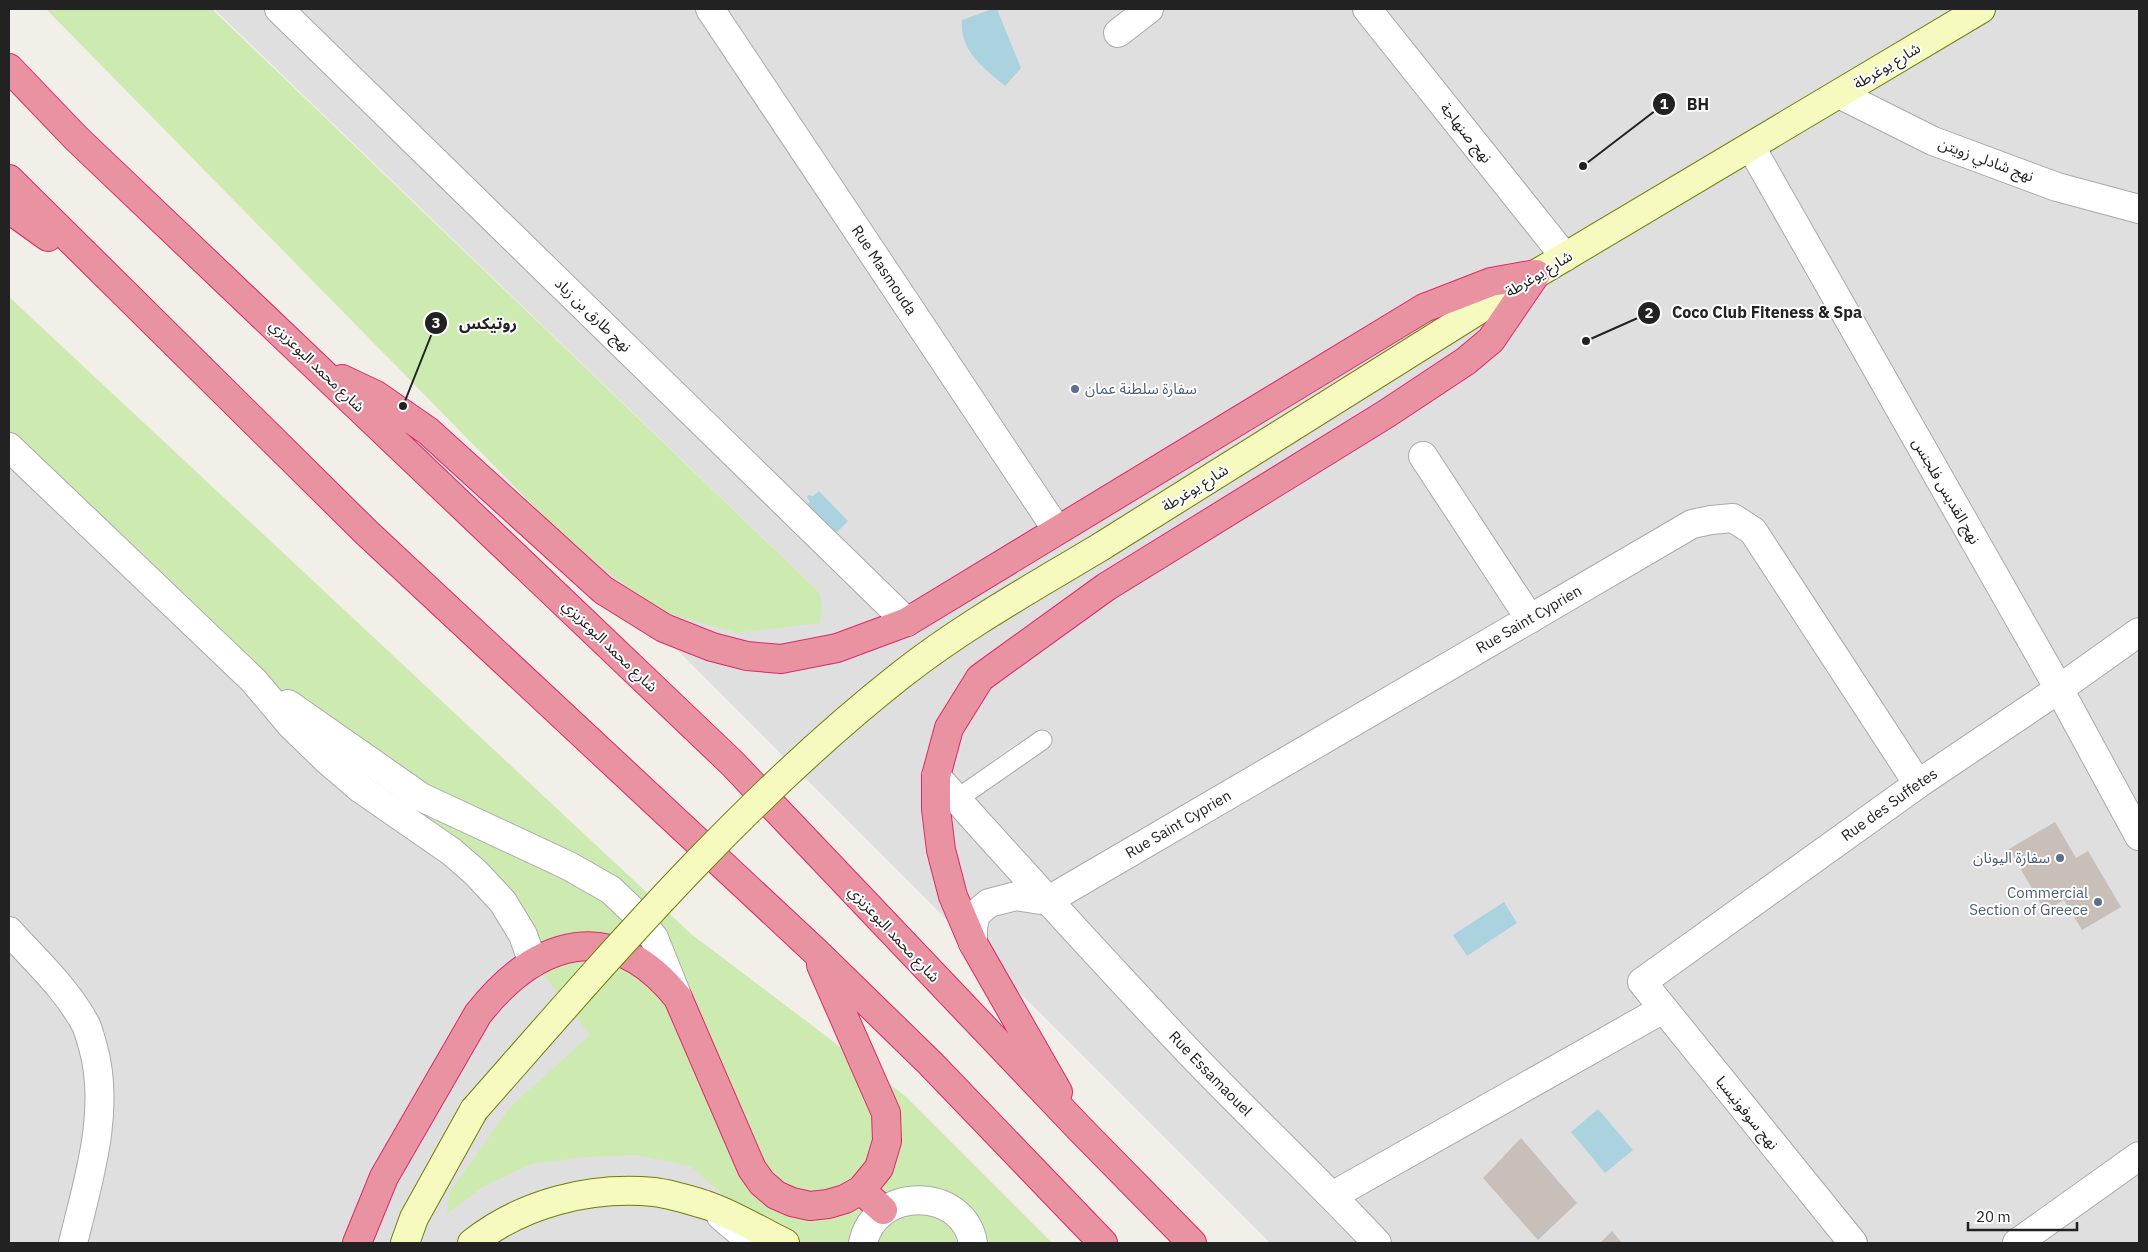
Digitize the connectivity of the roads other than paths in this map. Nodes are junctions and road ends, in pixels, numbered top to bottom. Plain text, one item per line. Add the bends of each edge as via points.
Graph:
1 (279, 9) edge
2 (710, 9) edge
3 (1149, 9) edge
4 (1367, 9) edge
5 (1981, 9) edge
6 (1118, 33) dead end
7 (9, 68) edge
8 (1839, 94) junction
9 (1752, 147) junction
10 (9, 180) edge
11 (9, 209) edge
12 (2139, 209) edge
13 (1566, 257) junction
14 (100, 271) junction
15 (1536, 274) junction
16 (321, 369) junction
17 (9, 448) edge
18 (1423, 456) dead end
19 (1057, 530) junction
20 (1530, 618) junction
21 (908, 622) junction
22 (2139, 632) edge
23 (254, 681) junction
24 (2059, 689) junction
25 (1042, 740) dead end
26 (936, 776) junction
27 (1918, 784) junction
28 (957, 799) junction
29 (2139, 836) edge
30 (1047, 901) junction
31 (9, 933) edge
32 (973, 943) junction
33 (816, 952) junction
34 (533, 963) junction
35 (1642, 982) joint
36 (678, 998) junction
37 (1663, 1009) junction
38 (1080, 1130) junction
39 (2139, 1156) edge
40 (860, 1190) junction
41 (1332, 1196) junction
42 (708, 1205) junction
43 (884, 1210) junction
44 (1841, 1240) edge
45 (73, 1243) edge
46 (357, 1243) edge
47 (405, 1243) edge
48 (472, 1243) edge
49 (753, 1243) edge
50 (785, 1243) edge
51 (863, 1243) edge
52 (973, 1243) edge
53 (1103, 1243) edge
54 (1192, 1243) edge
55 (1377, 1243) edge
56 (2017, 1243) edge

1 - 21 street, نهج طارق بن زياد
2 - 19 street, Rue Masmouda
3 - 6 street
4 - 13 street, نهج صنهاجة
5 - 8 main road, شارع يوغرطة
7 - 16 highway, شارع محمد البوعزيزي via 76,138
8 - 9 main road, شارع يوغرطة
8 - 12 street, نهج شادلي زويتن via 1933,141 2057,187
9 - 13 main road, شارع يوغرطة
9 - 24 street, نهج القديس فلجنس
10 - 14 highway
11 - 14 highway
13 - 15 main road, شارع يوغرطة
14 - 33 highway via 367,533
15 - 19 highway via 1490,282 1424,308
15 - 26 highway via 1491,340 1466,361 1106,587 980,678 948,728
15 - 47 main road, شارع يوغرطة, bridge via 956,634 836,728 664,896 474,1110 414,1218
16 - 21 highway via 376,395 428,431 603,590 664,628 712,647 747,656 781,659 837,648
16 - 38 highway, شارع محمد البوعزيزي via 732,763
17 - 23 street
18 - 20 street
19 - 21 highway
20 - 27 street, Rue Saint Cyprien via 1692,524 1733,518 1753,531
20 - 30 street, Rue Saint Cyprien
22 - 24 street, Rue des Suffetes
23 - 34 street via 291,725 326,759 361,789 452,852 476,873 503,902 523,935
23 - 36 street via 421,797 569,866 611,890 635,913 654,938
24 - 27 street, Rue des Suffetes
24 - 29 street, نهج القديس فلجنس
25 - 28 lane
26 - 28 street, Rue Essamaouel
26 - 32 highway via 941,850 953,896
27 - 35 street, Rue des Suffetes
28 - 30 street, Rue Essamaouel
30 - 32 street via 1016,896 989,903 976,914
30 - 41 street, Rue Essamaouel via 1190,1053
31 - 45 street via 63,989 87,1027 97,1062 97,1133
32 - 38 highway
33 - 40 highway via 886,1113 887,1141 879,1168
33 - 53 highway via 930,1063
34 - 36 highway via 564,950 590,944 611,948 649,967
34 - 46 highway via 495,992 478,1014 384,1177
35 - 37 street, نهج سوفونيسبا
36 - 40 highway via 752,1169 762,1183 776,1195 810,1206 845,1199
37 - 41 street
37 - 44 street, نهج سوفونيسبا
38 - 54 highway, شارع محمد البوعزيزي
39 - 56 street
40 - 43 highway
41 - 55 street, Rue Essamaouel
42 - 48 main road via 655,1192 601,1191 547,1203 498,1224
42 - 49 street
42 - 50 main road
43 - 51 street via 872,1222
43 - 52 street via 912,1199 942,1205 966,1225

